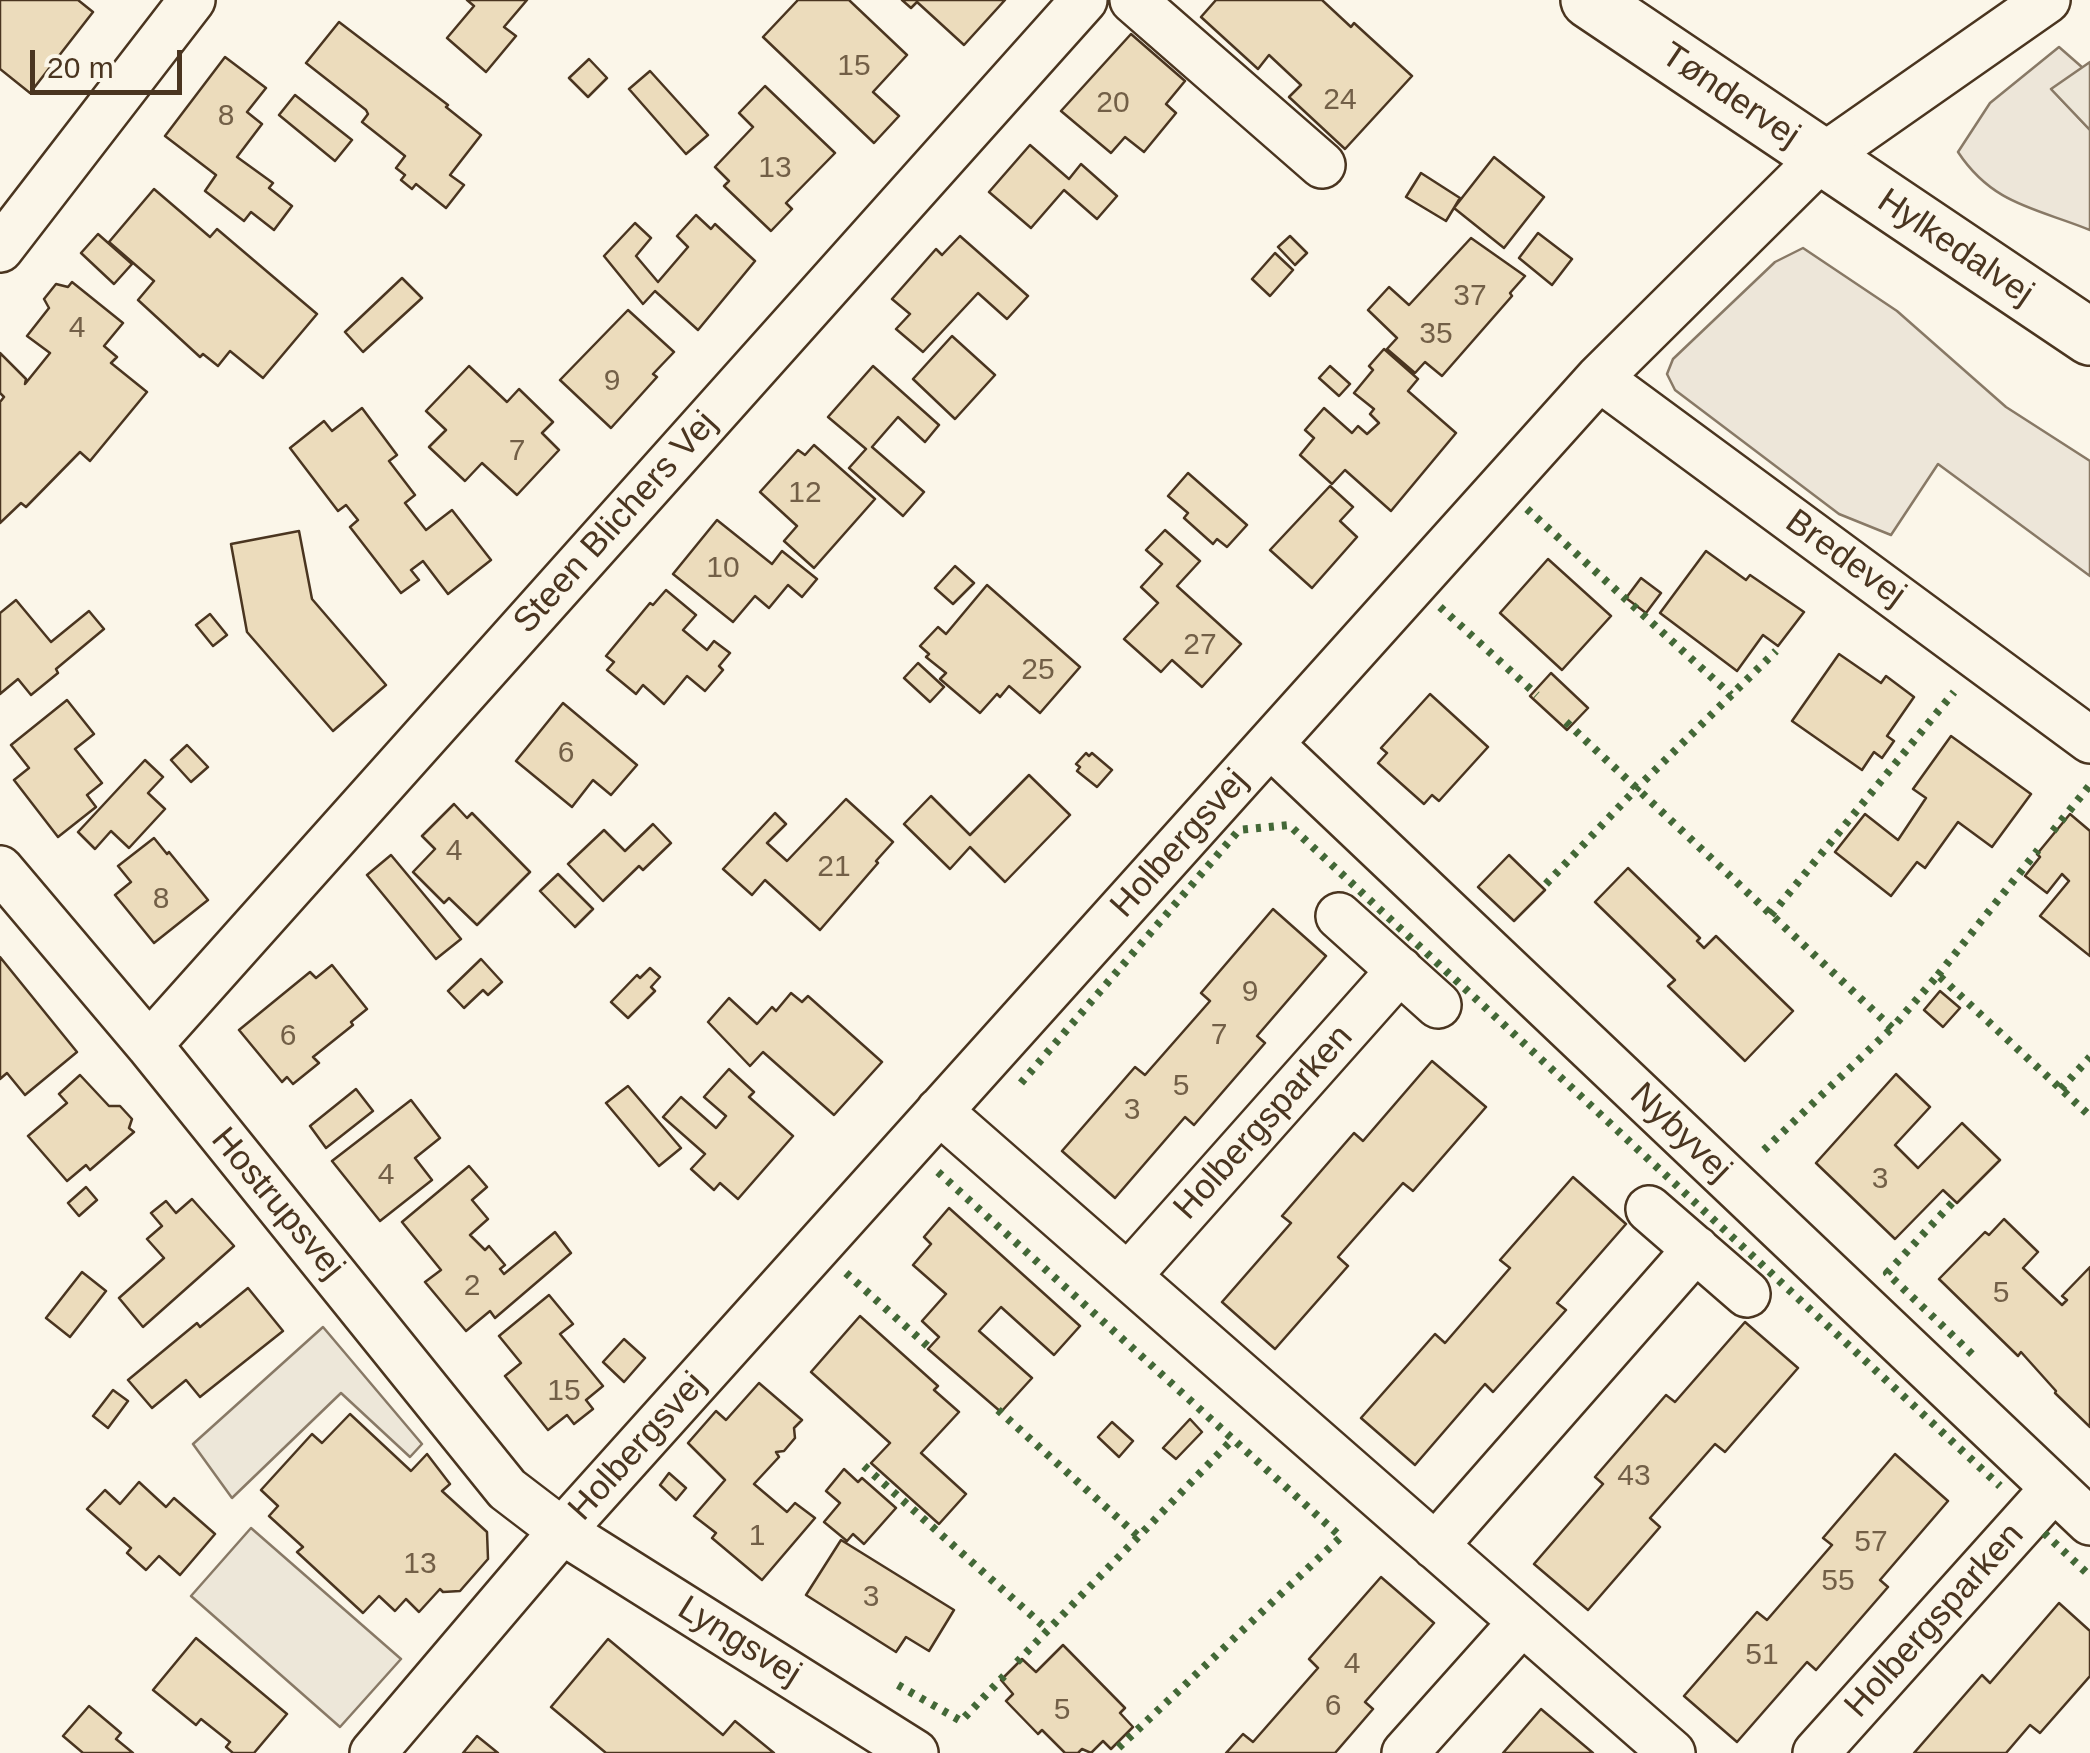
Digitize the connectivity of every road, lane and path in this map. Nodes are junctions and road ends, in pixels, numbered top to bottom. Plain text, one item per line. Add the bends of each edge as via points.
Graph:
1 (192, 0) edge
2 (1084, 0) edge
3 (1133, 0) edge
4 (1589, 0) edge
5 (2047, 0) edge
6 (1820, 158) junction
7 (1322, 166) dead end
8 (0, 248) edge
9 (2090, 337) edge
10 (1599, 378) junction
11 (2090, 740) edge
12 (1270, 744) junction
13 (0, 869) edge
14 (1339, 916) dead end
15 (1400, 970) junction
16 (1438, 1005) dead end
17 (149, 1046) junction
18 (939, 1111) junction
19 (1649, 1209) dead end
20 (1696, 1249) junction
21 (1128, 1276) junction
22 (1747, 1294) dead end
23 (2054, 1488) junction
24 (2090, 1522) edge
25 (562, 1532) junction
26 (1435, 1546) junction
27 (1522, 1622) junction
28 (373, 1753) edge
29 (915, 1753) edge
30 (1405, 1753) edge
31 (1672, 1753) edge
32 (1816, 1753) edge

1 - 8 street
2 - 17 street, Steen Blichers Vej
3 - 7 street
4 - 6 street, Tøndervej
5 - 6 street, Holbergsvej
6 - 9 street, Hylkedalvej
6 - 10 street, Holbergsvej
10 - 11 street, Bredevej
10 - 12 street, Holbergsvej
12 - 18 street, Holbergsvej
12 - 23 street, Nybyvej
13 - 17 street, Hostrupsvej
14 - 15 street
15 - 16 street
15 - 21 street, Holbergsparken
17 - 25 street, Hostrupsvej via 508,1489
18 - 21 street
18 - 25 street, Holbergsvej
19 - 20 street
20 - 22 street
20 - 26 street
21 - 26 street
23 - 24 street, Nybyvej
23 - 32 street, Holbergsparken
25 - 28 street, Holbergsvej
25 - 29 street, Lyngsvej
26 - 27 street
27 - 30 street
27 - 31 street

